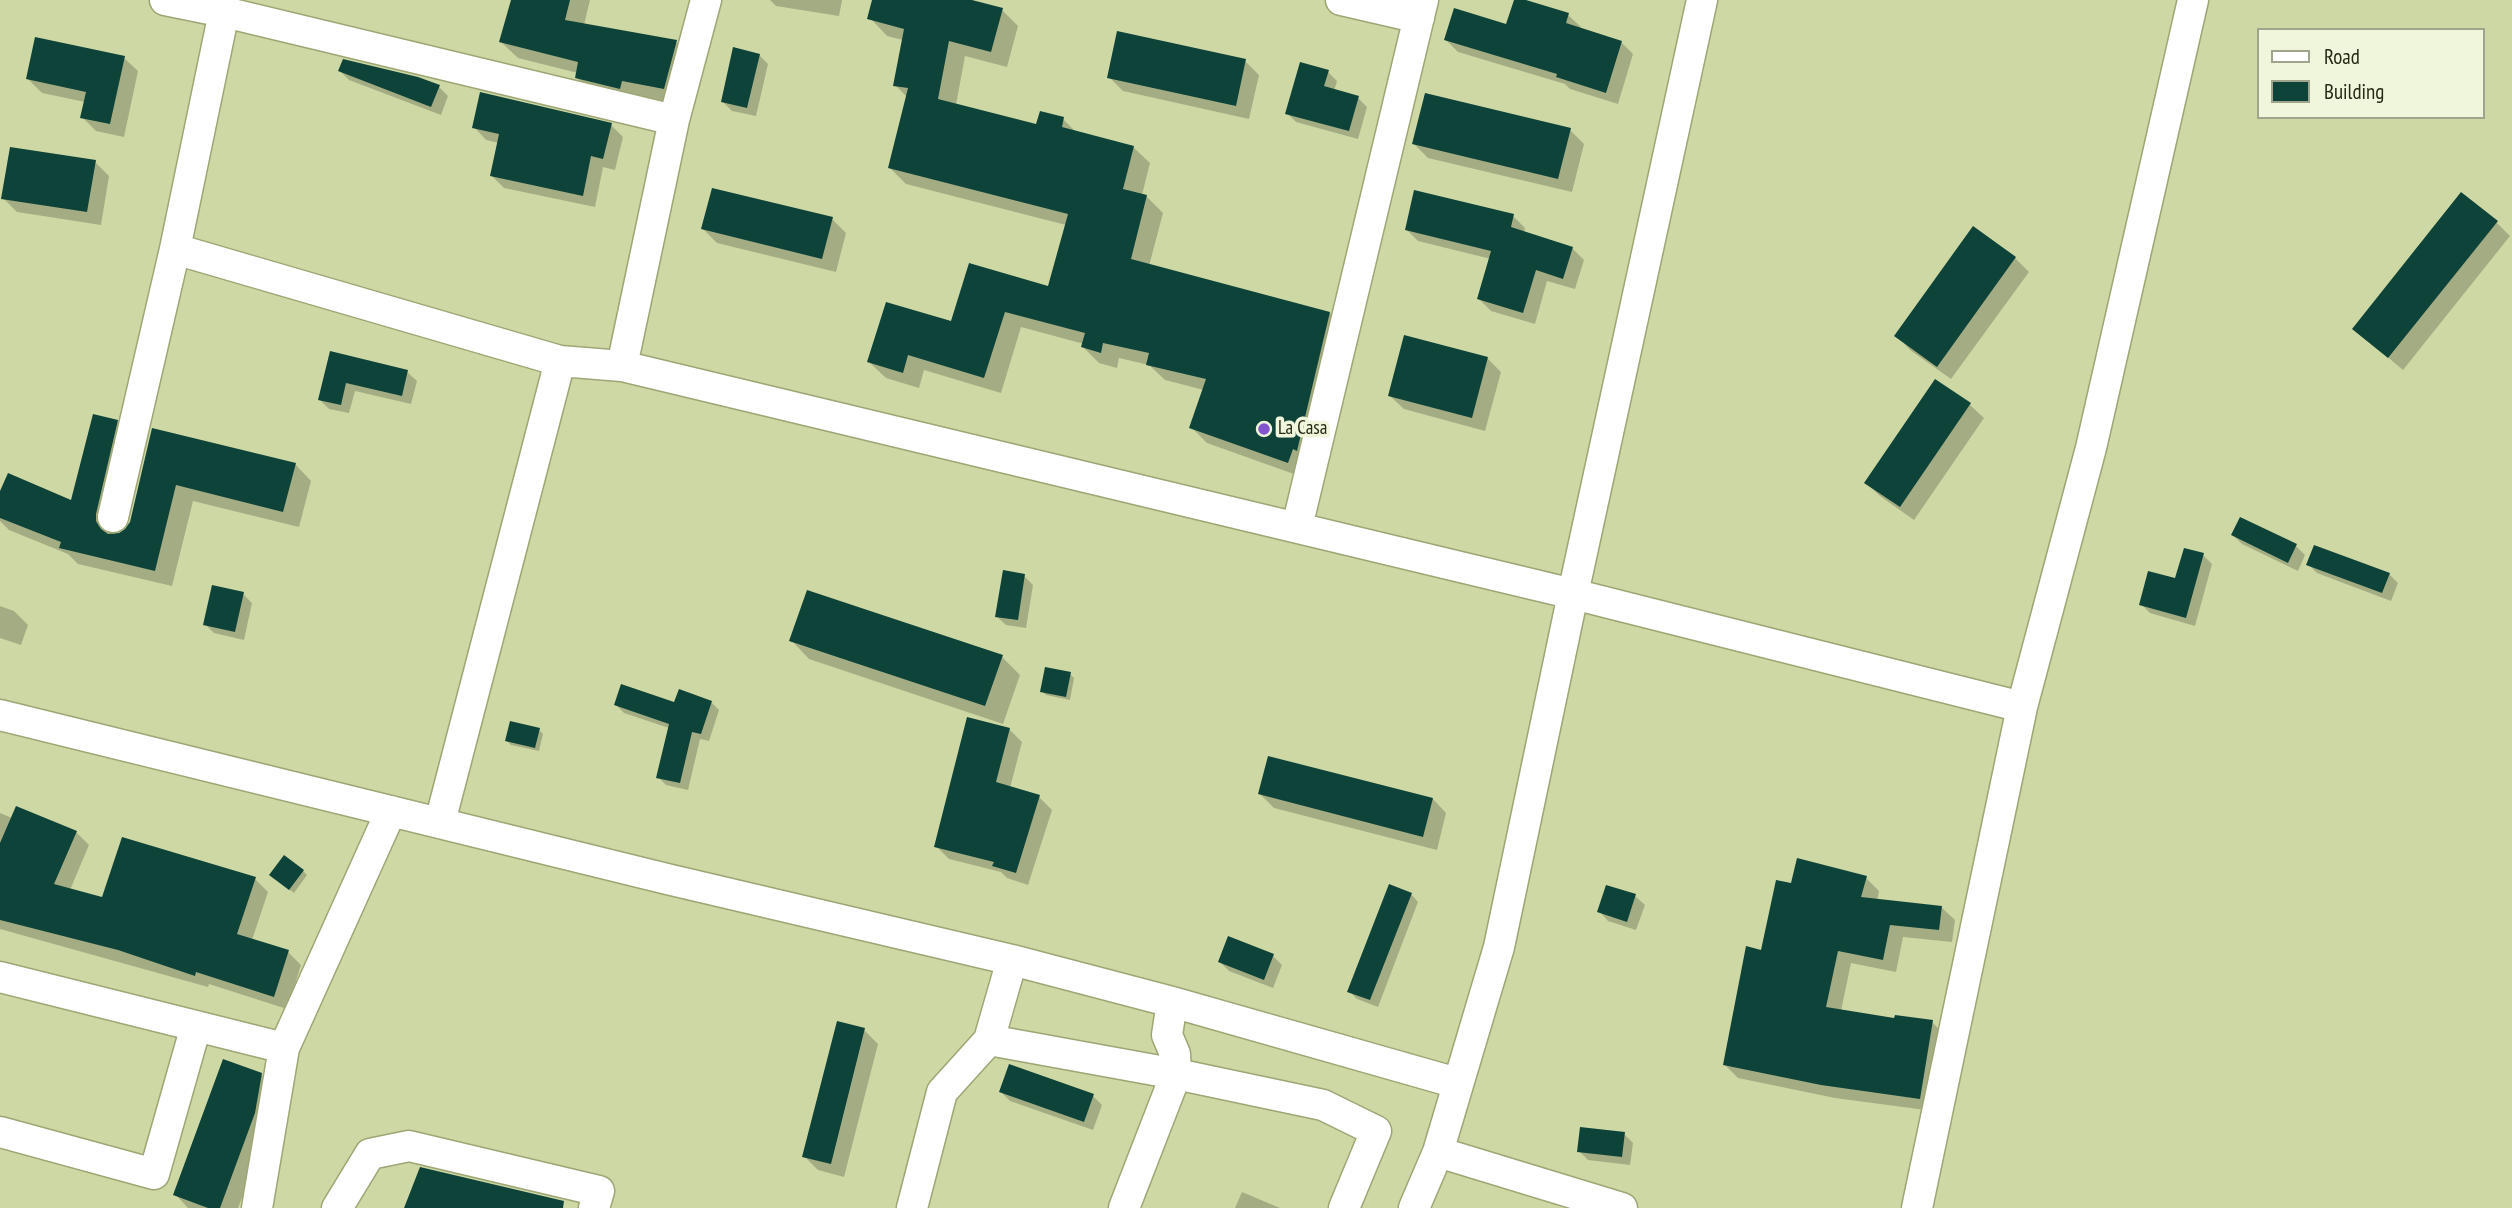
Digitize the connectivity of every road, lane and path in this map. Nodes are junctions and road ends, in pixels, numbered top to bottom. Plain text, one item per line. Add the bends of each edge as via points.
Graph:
1 (165, 0) edge
2 (706, 0) edge
3 (1341, 0) edge
4 (1702, 0) edge
5 (2193, 0) edge
6 (1421, 9) edge
7 (224, 12) junction
8 (674, 120) junction
9 (175, 249) junction
10 (560, 361) junction
11 (622, 366) junction
12 (113, 517) dead end
13 (1297, 527) junction
14 (1573, 594) junction
15 (2022, 707) junction
16 (0, 715) edge
17 (391, 811) junction
18 (440, 822) junction
19 (1012, 960) junction
20 (0, 977) edge
21 (1172, 1002) junction
22 (196, 1026) junction
23 (989, 1040) junction
24 (284, 1048) junction
25 (1176, 1074) junction
26 (1457, 1083) junction
27 (0, 1132) edge
28 (1438, 1152) junction
29 (257, 1208) edge
30 (337, 1208) edge
31 (594, 1208) edge
32 (912, 1208) edge
33 (1124, 1208) edge
34 (1344, 1208) edge
35 (1414, 1208) edge
36 (1622, 1208) edge
37 (1917, 1208) edge

1 - 7 street
2 - 8 street
3 - 6 street
4 - 14 street
5 - 15 street via 2091,448
6 - 13 street
7 - 8 street
7 - 9 street
8 - 11 street
9 - 10 street
9 - 12 street
10 - 11 street
10 - 18 street
11 - 13 street
13 - 14 street
14 - 15 street
14 - 26 street via 1499,947
15 - 37 street
16 - 17 street
17 - 18 street
17 - 24 street
18 - 19 street
19 - 21 street
19 - 23 street
20 - 22 street
21 - 25 street via 1167,1035
21 - 26 street
22 - 24 street
22 - 27 street via 154,1174
23 - 25 street
23 - 32 street via 942,1092
24 - 29 street
25 - 33 street
25 - 34 street via 1323,1105 1376,1131
26 - 28 street
28 - 35 street
28 - 36 street
30 - 31 street via 370,1154 410,1146 599,1191

